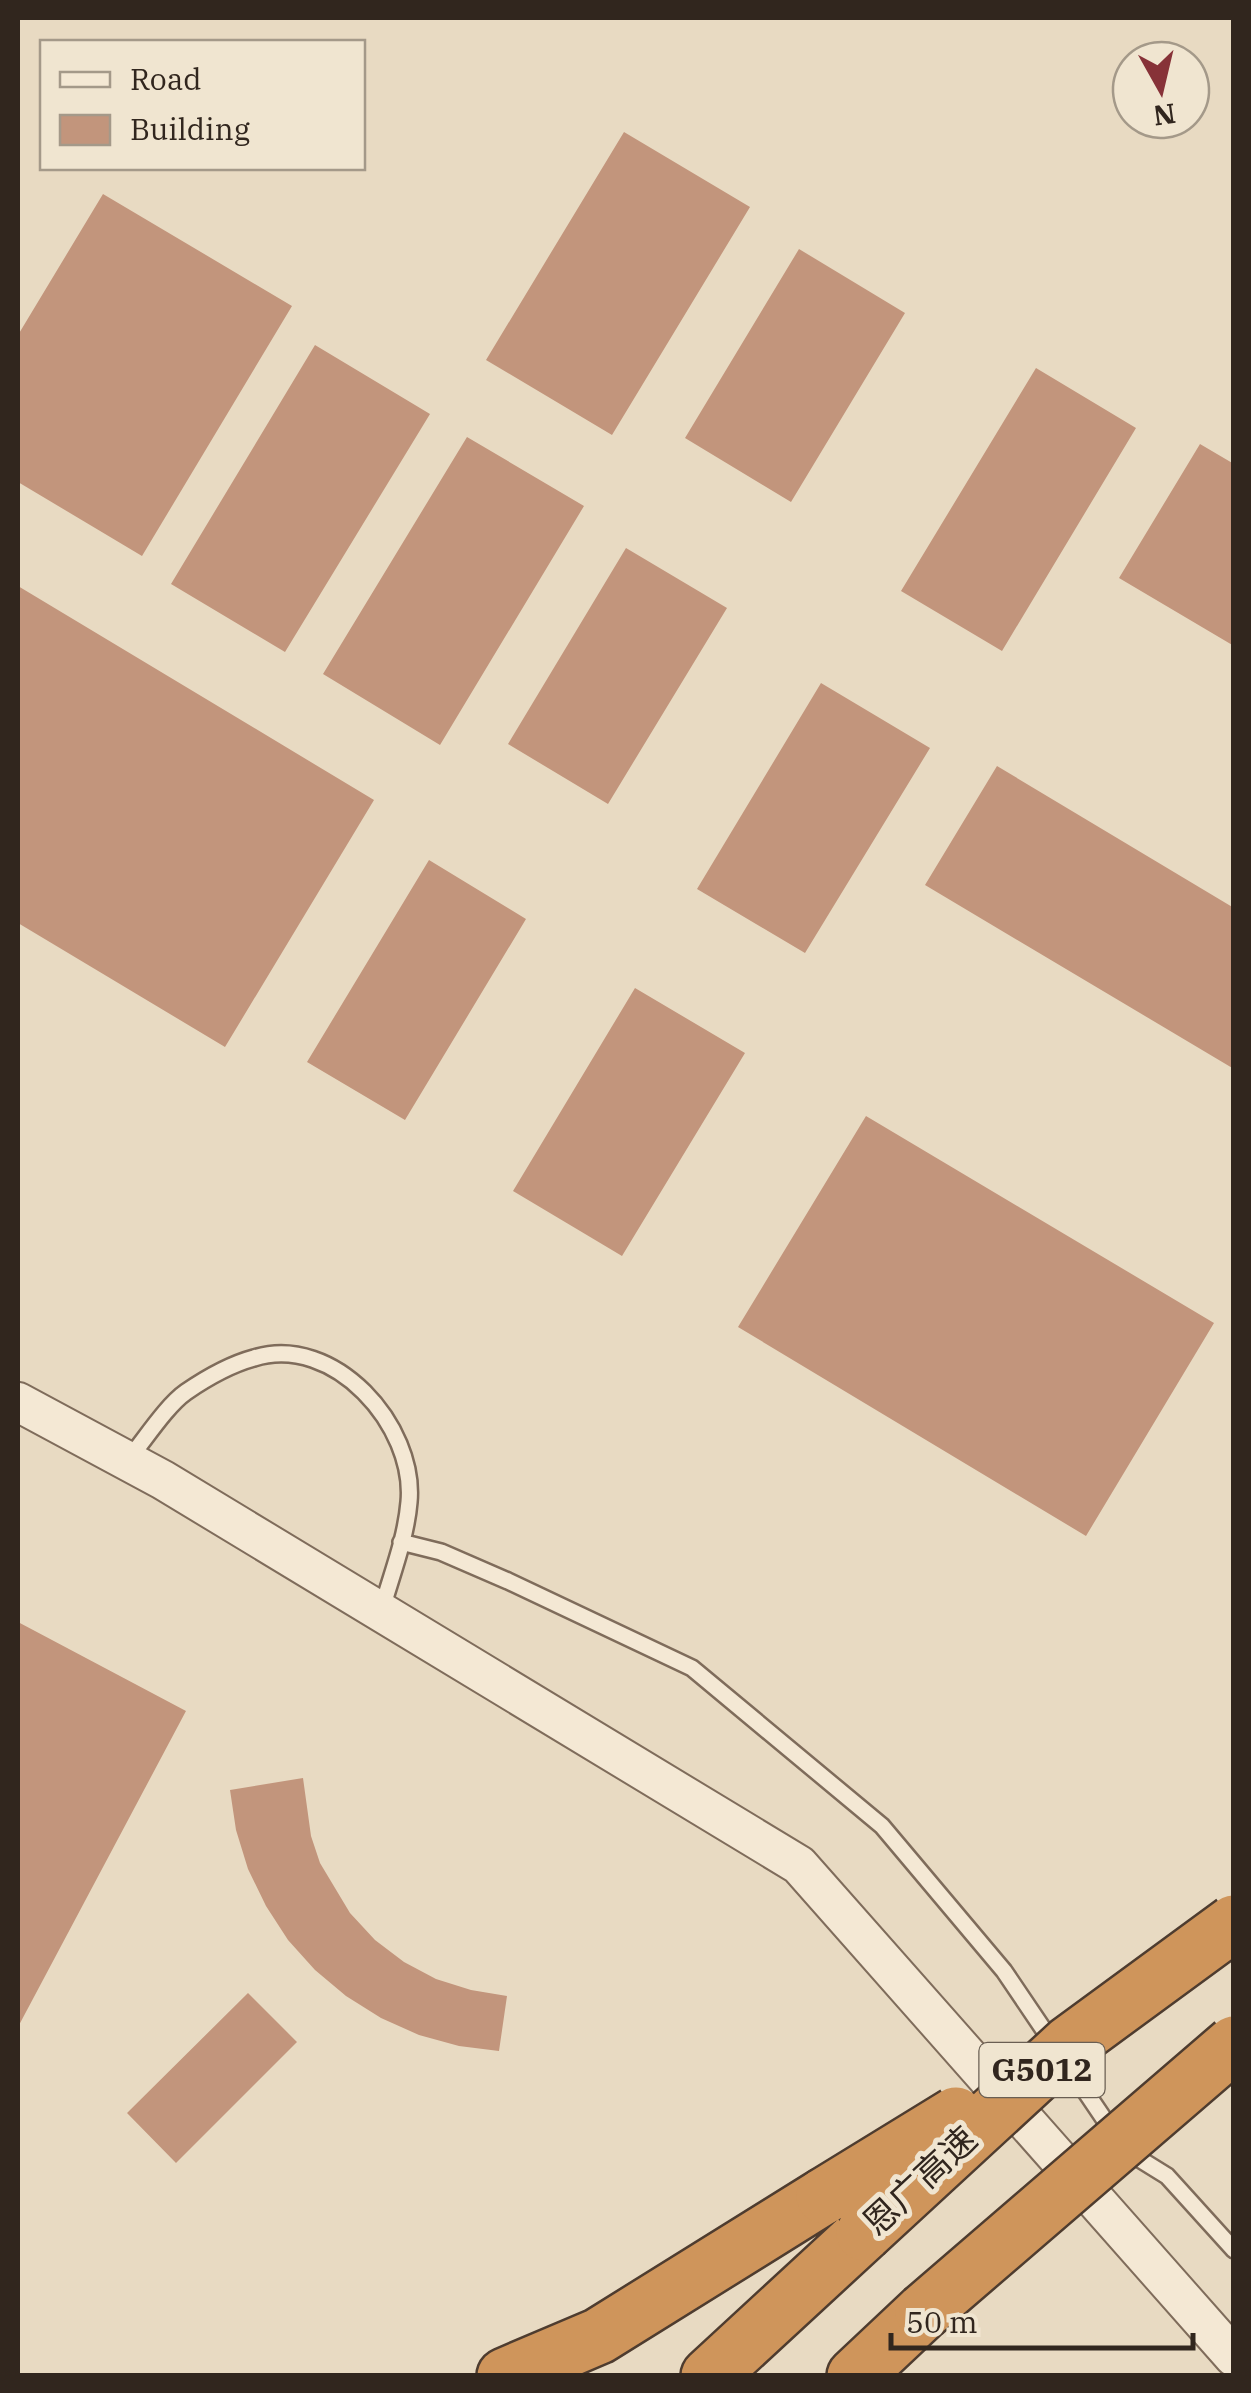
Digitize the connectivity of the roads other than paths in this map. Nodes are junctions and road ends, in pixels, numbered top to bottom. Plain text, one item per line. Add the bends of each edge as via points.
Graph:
1 (18, 1402) edge
2 (126, 1460) junction
3 (401, 1542) junction
4 (381, 1612) junction
5 (1234, 1923) edge
6 (1069, 2044) junction
7 (1234, 2044) edge
8 (1234, 2250) edge
9 (1234, 2357) edge
10 (506, 2376) edge
11 (708, 2376) edge
12 (856, 2376) edge

1 - 2 street
2 - 3 lane via 184,1393 227,1370 256,1357 288,1354 320,1362 358,1384 387,1416 405,1456 410,1500
2 - 4 street
3 - 4 lane
3 - 8 lane via 492,1574 692,1668 882,1826 1004,1971 1125,2150 1167,2176
4 - 9 street via 799,1865
5 - 6 highway, 恩广高速 / G5012, bridge
6 - 10 highway, bridge via 599,2336
6 - 11 highway, 恩广高速 / G5012, bridge
7 - 12 highway, G5012, bridge

